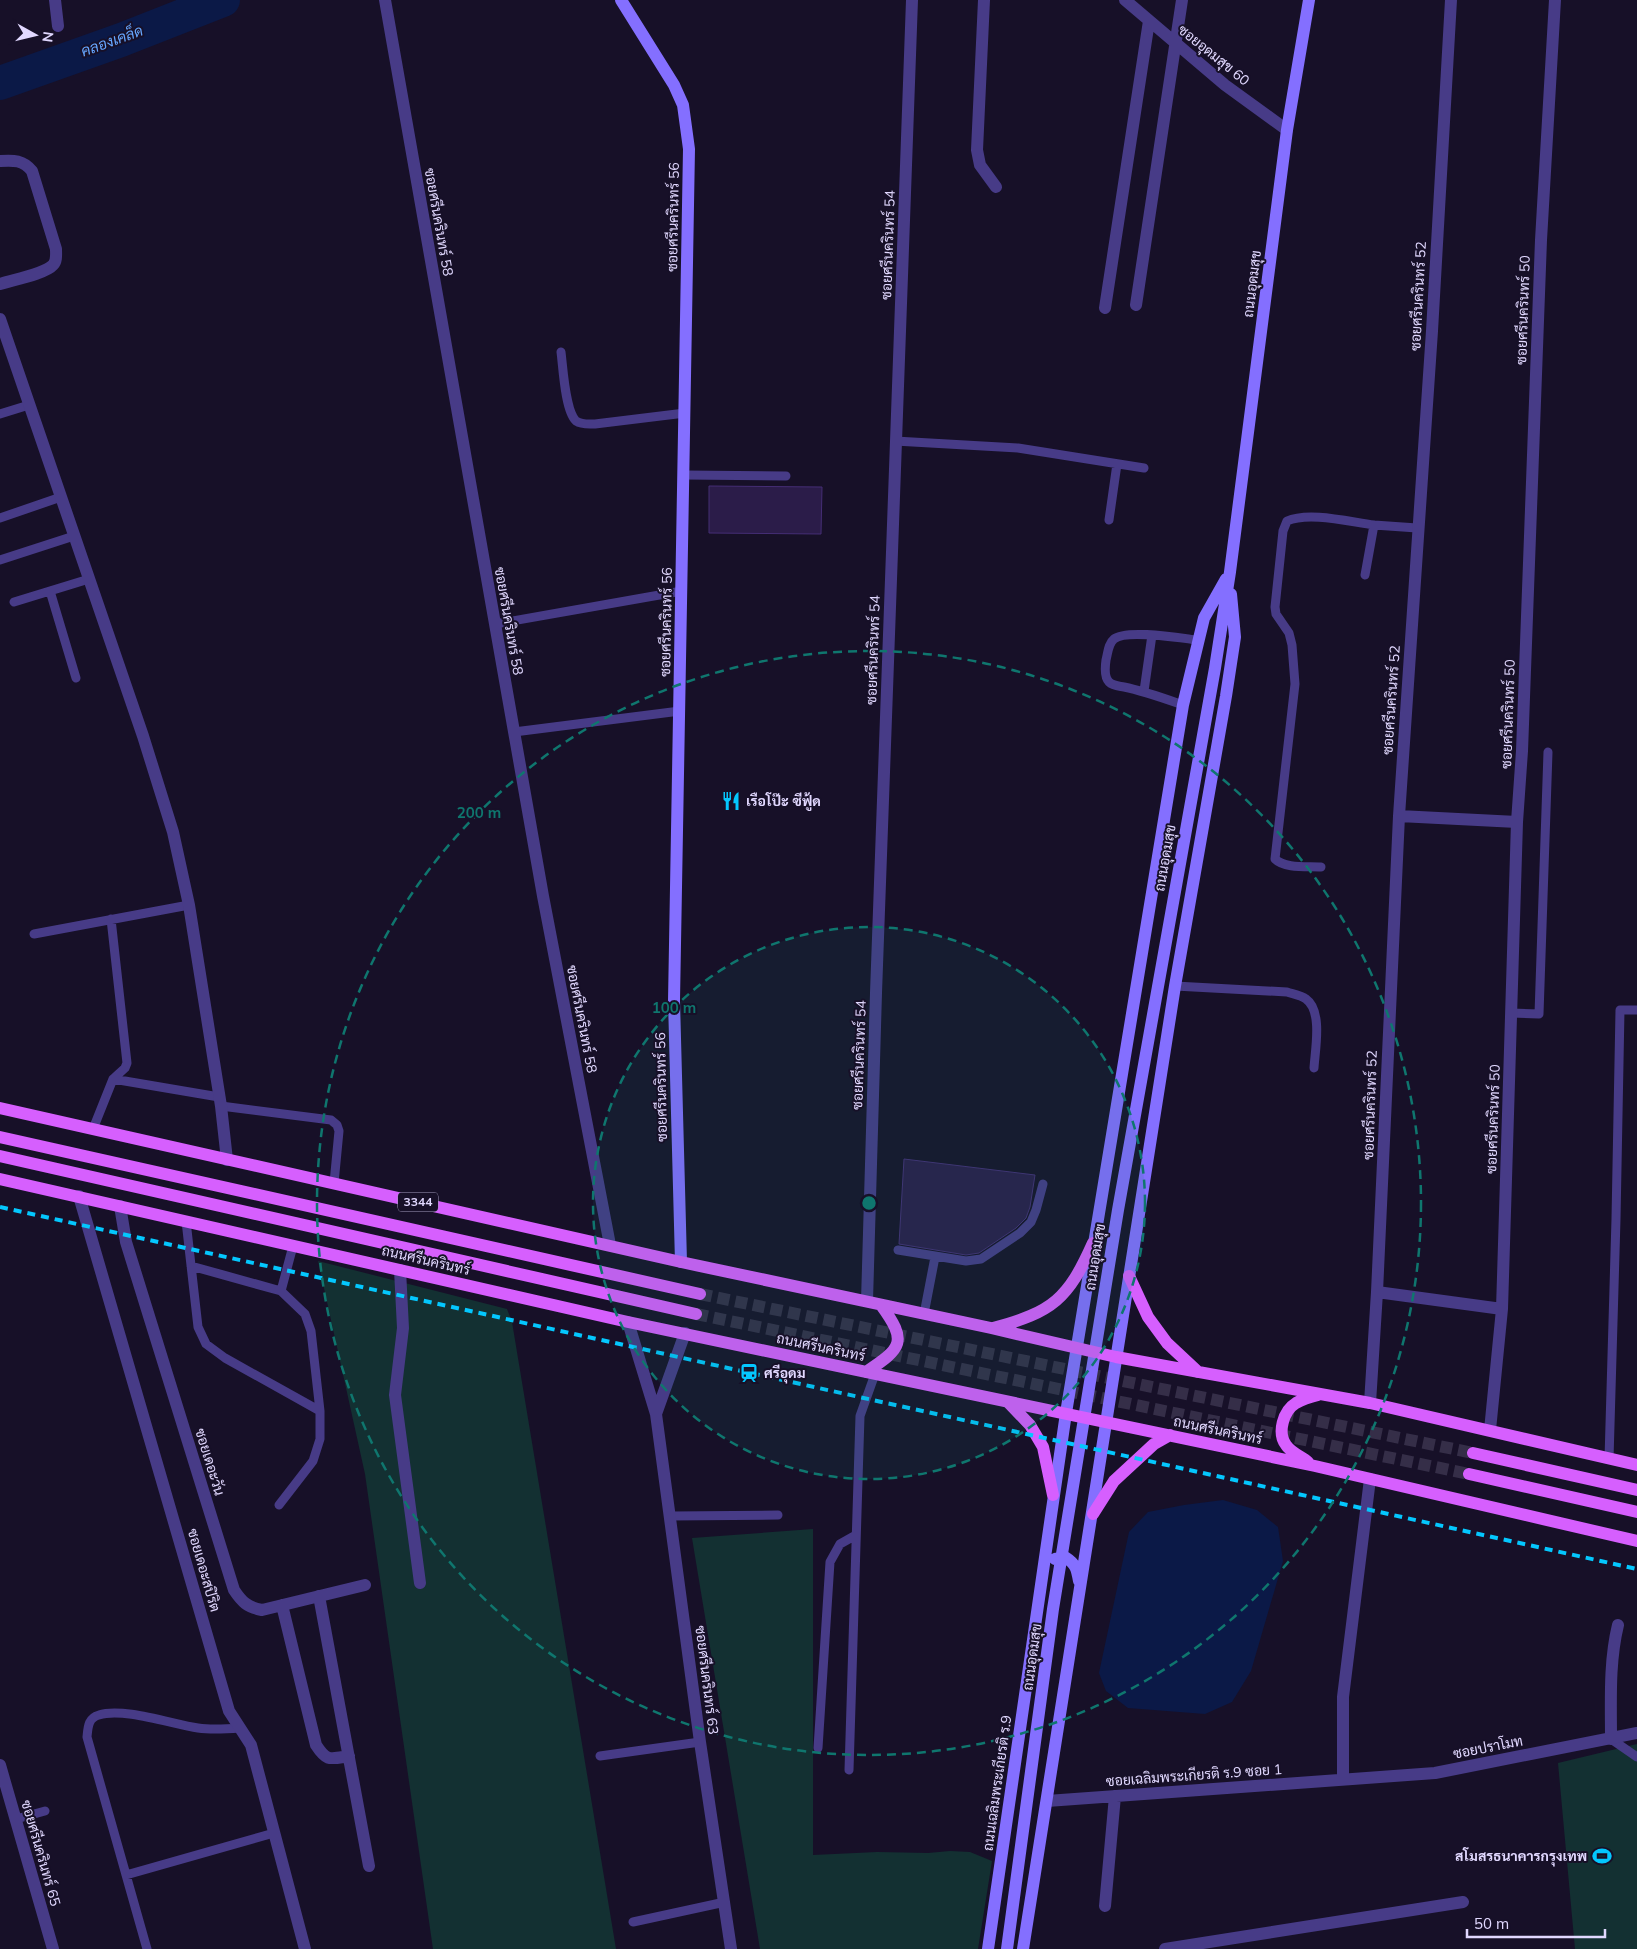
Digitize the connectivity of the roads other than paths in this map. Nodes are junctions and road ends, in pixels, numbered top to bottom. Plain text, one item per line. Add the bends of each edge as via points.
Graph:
1 (55, 0) edge
2 (385, 0) edge
3 (621, 0) edge
4 (912, 0) edge
5 (984, 0) edge
6 (1125, 0) edge
7 (1182, 0) edge
8 (1309, 0) edge
9 (1451, 0) edge
10 (1555, 0) edge
11 (1149, 21) junction
12 (58, 26) dead end
13 (1177, 44) junction
14 (1287, 130) junction
15 (0, 161) edge
16 (996, 187) dead end
17 (0, 284) edge
18 (1136, 305) dead end
19 (1105, 308) dead end
20 (0, 319) edge
21 (561, 352) dead end
22 (29, 405) junction
23 (685, 413) junction
24 (0, 414) edge
25 (895, 442) junction
26 (1117, 464) junction
27 (1144, 468) dead end
28 (684, 475) junction
29 (786, 476) dead end
30 (61, 498) junction
31 (0, 518) edge
32 (1109, 520) dead end
33 (1374, 525) junction
34 (1417, 528) junction
35 (74, 536) junction
36 (0, 560) edge
37 (1230, 572) junction
38 (1365, 575) dead end
39 (89, 579) junction
40 (50, 591) junction
41 (682, 591) junction
42 (14, 602) dead end
43 (495, 624) junction
44 (1152, 635) junction
45 (1197, 640) junction
46 (76, 678) dead end
47 (1144, 691) junction
48 (1183, 705) junction
49 (680, 711) junction
50 (514, 732) junction
51 (1548, 752) dead end
52 (1399, 816) junction
53 (1517, 822) junction
54 (1321, 867) dead end
55 (190, 905) junction
56 (111, 919) junction
57 (34, 934) dead end
58 (1175, 986) junction
59 (1637, 1010) edge
60 (1511, 1013) junction
61 (1314, 1068) dead end
62 (113, 1079) junction
63 (1120, 1084) junction
64 (1158, 1091) junction
65 (220, 1102) junction
66 (0, 1108) edge
67 (93, 1129) junction
68 (0, 1137) edge
69 (0, 1156) edge
70 (227, 1160) junction
71 (0, 1179) edge
72 (334, 1183) junction
73 (1043, 1184) dead end
74 (80, 1196) junction
75 (120, 1206) junction
76 (186, 1221) junction
77 (1093, 1243) junction
78 (610, 1245) junction
79 (293, 1246) junction
80 (898, 1250) dead end
81 (935, 1257) junction
82 (681, 1262) junction
83 (191, 1266) junction
84 (400, 1270) junction
85 (1129, 1276) junction
86 (281, 1290) junction
87 (1378, 1292) junction
88 (700, 1294) tunnel mouth
89 (867, 1301) junction
90 (881, 1305) junction
91 (1502, 1309) junction
92 (696, 1314) tunnel mouth
93 (924, 1314) junction
94 (628, 1322) junction
95 (991, 1328) junction
96 (685, 1333) junction
97 (1076, 1348) junction
98 (1116, 1357) junction
99 (1199, 1372) junction
100 (871, 1373) junction
101 (1322, 1394) junction
102 (1008, 1402) junction
103 (1370, 1403) junction
104 (320, 1411) junction
105 (1066, 1413) junction
106 (656, 1414) junction
107 (1107, 1421) junction
108 (1490, 1430) junction
109 (1170, 1435) junction
110 (1473, 1453) tunnel mouth
111 (1609, 1459) junction
112 (1637, 1465) edge
113 (1314, 1466) junction
114 (1469, 1474) tunnel mouth
115 (1370, 1479) junction
116 (1637, 1490) edge
117 (1053, 1495) junction
118 (279, 1506) dead end
119 (1637, 1512) edge
120 (1093, 1514) junction
121 (778, 1515) dead end
122 (671, 1516) junction
123 (856, 1535) junction
124 (1637, 1542) edge
125 (1041, 1582) junction
126 (420, 1584) dead end
127 (365, 1585) dead end
128 (1080, 1587) junction
129 (319, 1596) junction
130 (282, 1605) junction
131 (1618, 1625) dead end
132 (240, 1728) junction
133 (1637, 1734) edge
134 (1611, 1738) junction
135 (700, 1742) junction
136 (818, 1748) dead end
137 (348, 1756) junction
138 (600, 1756) dead end
139 (1637, 1757) edge
140 (0, 1764) edge
141 (849, 1770) dead end
142 (1343, 1780) junction
143 (1115, 1796) junction
144 (1046, 1801) junction
145 (45, 1811) dead end
146 (16, 1819) junction
147 (274, 1833) junction
148 (369, 1866) dead end
149 (126, 1875) junction
150 (725, 1902) junction
151 (1463, 1902) dead end
152 (1105, 1906) dead end
153 (633, 1922) dead end
154 (53, 1949) edge
155 (147, 1949) edge
156 (305, 1949) edge
157 (731, 1949) edge
158 (988, 1949) edge
159 (1007, 1949) edge
160 (1023, 1949) edge
161 (1165, 1949) edge

1 - 12 street
2 - 43 street, ซอยศรีนครินทร์ 58
3 - 23 main road, ซอยศรีนครินทร์ 56 via 674,85 683,105 687,126
4 - 25 street, ซอยศรีนครินทร์ 54
5 - 16 street via 977,150 980,165
6 - 11 street, ซอยอุดมสุข 60
7 - 13 street
8 - 14 main road, ถนนอุดมสุข
9 - 34 street, ซอยศรีนครินทร์ 52
10 - 53 street, ซอยศรีนครินทร์ 50 via 1541,240
11 - 13 street, ซอยอุดมสุข 60
11 - 19 street
13 - 14 street, ซอยอุดมสุข 60 via 1225,85
13 - 18 street
14 - 37 main road, ถนนอุดมสุข
15 - 17 street via 26,164 32,172 56,256 48,269
20 - 22 street
21 - 23 lane via 570,413 577,421 595,424
22 - 24 lane
22 - 30 street
23 - 28 main road, ซอยศรีนครินทร์ 56
25 - 26 lane via 1018,448
25 - 89 street, ซอยศรีนครินทร์ 54
26 - 27 lane
26 - 32 lane
28 - 29 lane
28 - 41 main road, ซอยศรีนครินทร์ 56
30 - 31 lane
30 - 35 street
33 - 34 lane
33 - 38 lane
33 - 54 lane via 1309,517 1288,521 1283,531 1275,607 1289,633 1295,684 1275,859 1287,865
34 - 52 street, ซอยศรีนครินทร์ 52
35 - 36 lane
35 - 39 street
37 - 45 main road, ถนนอุดมสุข via 1204,618
37 - 58 main road, ถนนอุดมสุข via 1235,637
37 - 159 main road, ถนนอุดมสุข via 1118,1210 1053,1609
39 - 40 lane
39 - 55 street via 173,832
40 - 42 lane
40 - 46 lane
41 - 43 lane
41 - 49 main road, ซอยศรีนครินทร์ 56
43 - 50 street, ซอยศรีนครินทร์ 58
44 - 45 lane
44 - 47 lane
44 - 47 lane via 1122,634 1115,638 1110,643 1105,665 1106,678 1115,686
45 - 48 main road, ถนนอุดมสุข
47 - 48 lane
48 - 63 main road, ถนนอุดมสุข
49 - 50 lane
49 - 82 main road, ซอยศรีนครินทร์ 56 via 674,1001
50 - 78 street, ซอยศรีนครินทร์ 58
51 - 60 lane via 1539,1014
52 - 53 street
52 - 87 street, ซอยศรีนครินทร์ 52
53 - 60 street, ซอยศรีนครินทร์ 50
55 - 56 lane
55 - 65 street
56 - 57 lane
56 - 62 lane via 126,1063
58 - 61 lane via 1287,992 1305,997 1312,1004 1317,1018
58 - 64 main road, ถนนอุดมสุข
59 - 111 lane via 1620,1010
60 - 91 street, ซอยศรีนครินทร์ 50
62 - 65 lane
62 - 67 lane
63 - 64 main road via 1125,1100 1134,1107 1143,1107
63 - 77 main road, ถนนอุดมสุข
64 - 85 main road, ถนนอุดมสุข
65 - 70 street
65 - 72 lane via 332,1120 339,1131
66 - 67 main road, 3344
67 - 70 main road, 3344
68 - 88 main road, ถนนศรีนครินทร์ / 3344
69 - 92 main road, ถนนศรีนครินทร์
70 - 72 main road, 3344
71 - 74 main road, ถนนศรีนครินทร์
72 - 78 main road, 3344
73 - 81 lane via 1031,1222 1020,1233 981,1259 966,1261
74 - 75 main road, ถนนศรีนครินทร์
74 - 132 street, ซอยเดอะสปิริต via 226,1701
75 - 76 main road, ถนนศรีนครินทร์
75 - 130 street, ซอยเดอะวัน via 126,1242 234,1590 250,1608 262,1610
76 - 79 main road, ถนนศรีนครินทร์
76 - 83 lane
77 - 95 main road via 1082,1268 1053,1305 1025,1319
77 - 97 main road, ถนนอุดมสุข
78 - 82 main road, 3344
79 - 84 main road, ถนนศรีนครินทร์
79 - 86 lane
80 - 81 lane
81 - 93 lane
82 - 89 main road, 3344
83 - 86 lane
83 - 104 lane via 198,1327 206,1344
84 - 94 main road, ถนนศรีนครินทร์
84 - 126 street via 403,1328 395,1395
85 - 98 main road, ถนนอุดมสุข
85 - 99 main road via 1148,1317 1167,1343
86 - 104 lane via 305,1314 312,1331
87 - 91 street
87 - 103 street, ซอยศรีนครินทร์ 52
89 - 90 main road
90 - 93 main road
90 - 100 main road via 893,1320 898,1341 896,1349
91 - 108 street, ซอยศรีนครินทร์ 50
93 - 95 main road
94 - 96 main road, ถนนศรีนครินทร์
94 - 106 street, ซอยศรีนครินทร์ 63
95 - 97 main road
96 - 100 main road, ถนนศรีนครินทร์
96 - 106 street, ซอยศรีนครินทร์ 63
97 - 98 main road
97 - 105 main road, ถนนอุดมสุข
98 - 99 main road
98 - 107 main road, ถนนอุดมสุข
99 - 101 main road
100 - 102 main road, ถนนศรีนครินทร์
100 - 123 lane via 860,1416
101 - 103 main road
101 - 113 main road via 1294,1404 1284,1418 1281,1433 1286,1447
102 - 105 main road, ถนนศรีนครินทร์
102 - 117 main road via 1030,1424 1043,1448
103 - 108 main road
104 - 118 lane via 320,1439 313,1461
105 - 107 main road, ถนนศรีนครินทร์
105 - 117 main road, ถนนเฉลิมพระเกียรติ ร.9
106 - 122 street, ซอยศรีนครินทร์ 63
107 - 109 main road, ถนนศรีนครินทร์
107 - 120 main road
108 - 111 main road
109 - 113 main road, ถนนศรีนครินทร์
109 - 120 main road via 1154,1444 1114,1481
110 - 116 main road
111 - 112 main road
113 - 115 main road, ถนนศรีนครินทร์
114 - 119 main road
115 - 124 main road, ถนนศรีนครินทร์
115 - 142 street via 1343,1698
117 - 125 main road, ถนนเฉลิมพระเกียรติ ร.9
120 - 128 main road
121 - 122 lane
122 - 135 street, ซอยศรีนครินทร์ 63
123 - 136 lane via 840,1544 830,1562
123 - 141 lane
125 - 128 main road via 1049,1564 1056,1558 1065,1557 1078,1569
125 - 158 main road, ถนนเฉลิมพระเกียรติ ร.9
127 - 129 street, ซอยเดอะวัน
128 - 144 main road
129 - 130 street, ซอยเดอะวัน
129 - 137 street
130 - 137 street via 316,1745 324,1757
131 - 134 street via 1611,1679
132 - 147 street, ซอยเดอะสปิริต via 251,1745
132 - 149 lane via 199,1728 118,1713 91,1719 87,1737
133 - 134 street, ซอยปราโมท
134 - 139 lane
134 - 142 street, ซอยปราโมท via 1435,1773
135 - 138 lane
135 - 150 street, ซอยศรีนครินทร์ 63
137 - 148 street
140 - 146 street, ซอยศรีนครินทร์ 65
142 - 143 street, ซอยเฉลิมพระเกียรติ ร.9 ซอย 1
143 - 144 street, ซอยเฉลิมพระเกียรติ ร.9 ซอย 1
143 - 152 street
144 - 160 main road
145 - 146 lane
146 - 154 street, ซอยศรีนครินทร์ 65
147 - 149 lane
147 - 156 street, ซอยเดอะสปิริต
149 - 155 lane
150 - 153 lane
150 - 157 street, ซอยศรีนครินทร์ 63
151 - 161 street

